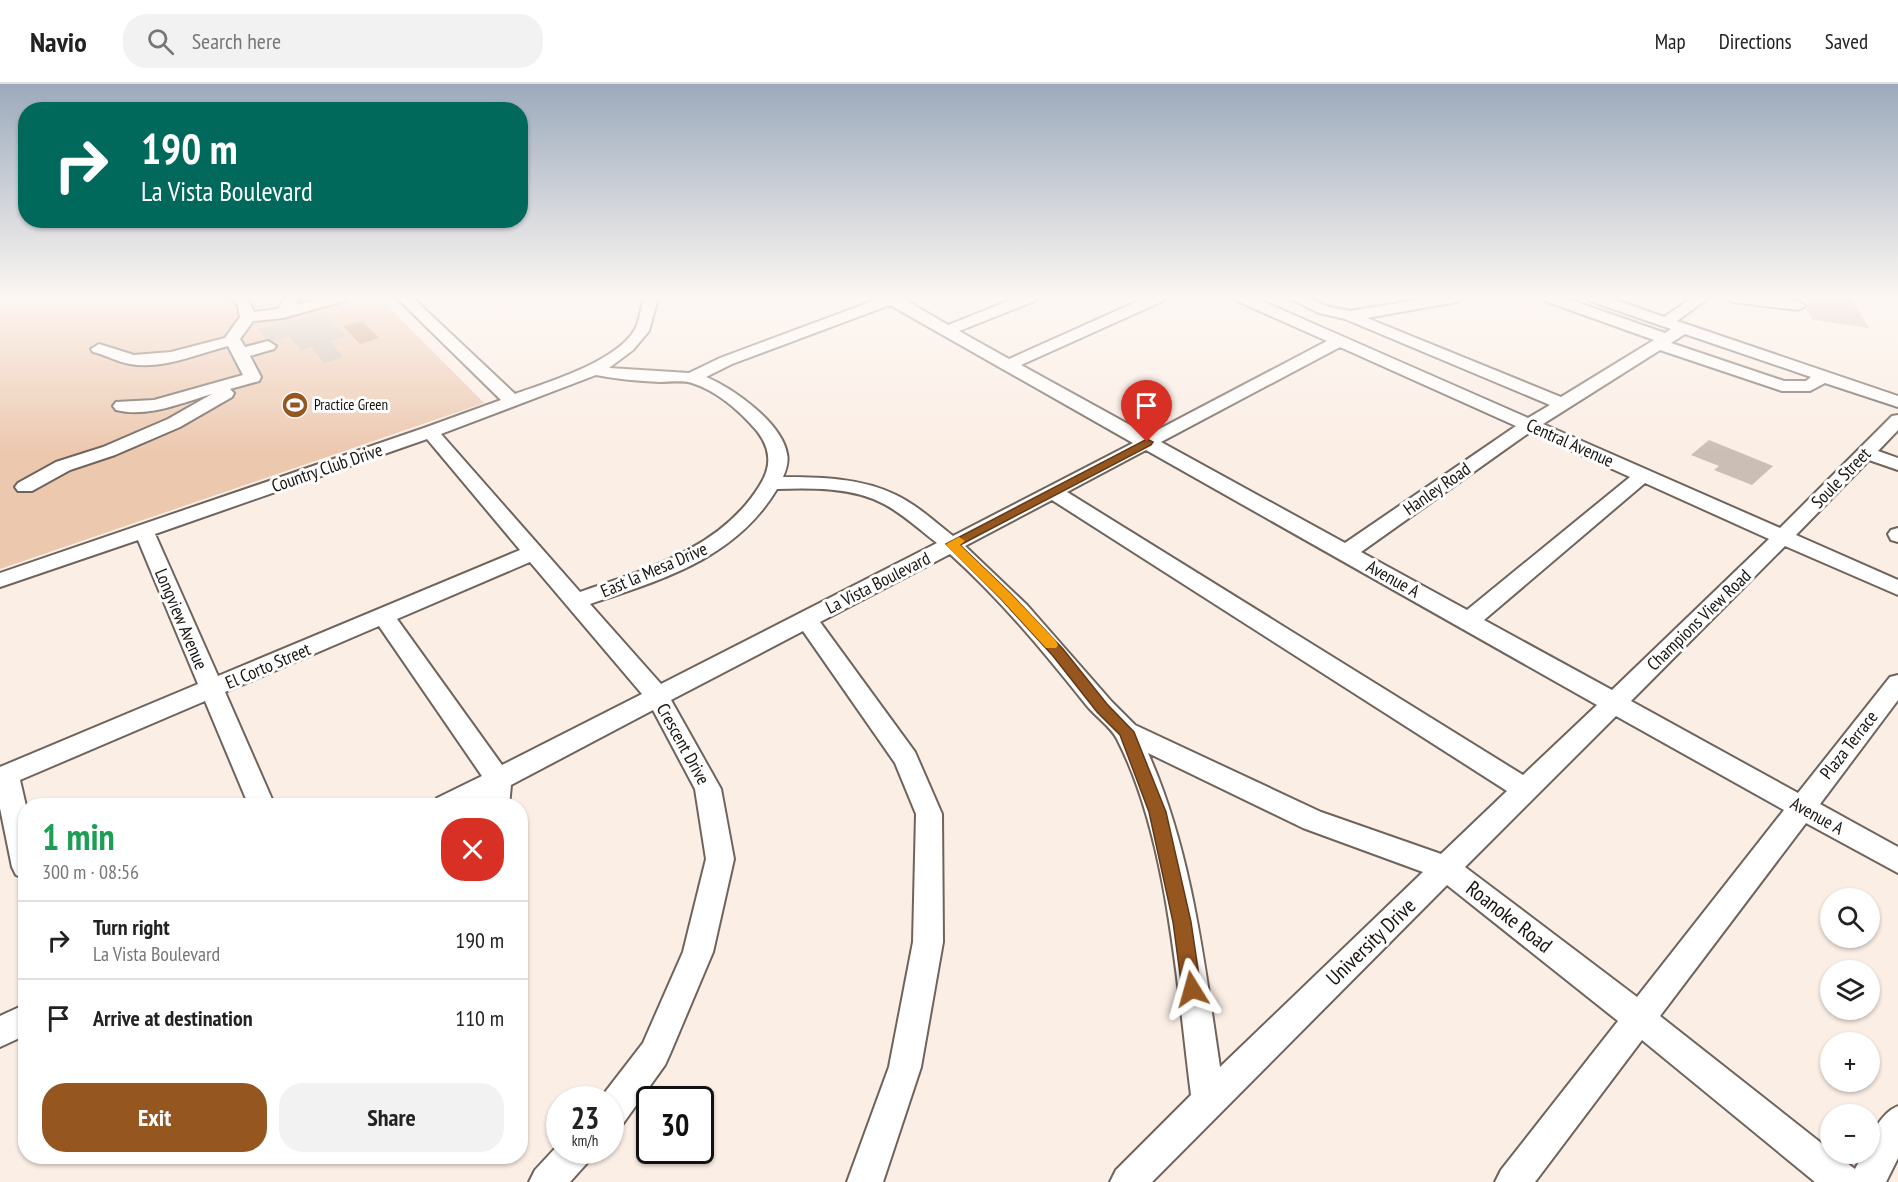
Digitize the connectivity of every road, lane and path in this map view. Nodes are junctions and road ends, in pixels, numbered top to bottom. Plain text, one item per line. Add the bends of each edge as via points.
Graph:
1 (100, 349) edge
2 (221, 349) edge
3 (236, 349) edge
4 (458, 349) edge
5 (624, 349) edge
6 (759, 349) edge
7 (979, 349) edge
8 (1043, 349) edge
9 (1324, 349) edge
10 (1359, 349) edge
11 (1430, 349) edge
12 (1643, 349) edge
13 (1697, 349) edge
14 (1746, 349) edge
15 (1008, 365) junction
16 (596, 370) junction
17 (1823, 376) junction
18 (692, 378) junction
19 (241, 381) junction
20 (512, 401) junction
21 (1898, 402) edge
22 (1563, 404) junction
23 (122, 406) dead end
24 (1898, 420) edge
25 (1529, 425) junction
26 (430, 432) junction
27 (1147, 442) junction
28 (1866, 453) junction
29 (1898, 464) edge
30 (1643, 475) junction
31 (771, 483) junction
32 (26, 487) dead end
33 (1053, 492) junction
34 (144, 531) junction
35 (1784, 536) junction
36 (952, 544) junction
37 (534, 552) junction
38 (1346, 553) junction
39 (0, 580) edge
40 (1898, 588) edge
41 (576, 601) junction
42 (384, 617) junction
43 (806, 619) junction
44 (1468, 621) junction
45 (1898, 683) edge
46 (212, 689) junction
47 (657, 696) junction
48 (1614, 703) junction
49 (1127, 732) junction
50 (3, 777) edge
51 (498, 779) junction
52 (1526, 790) junction
53 (259, 798) edge
54 (461, 798) edge
55 (497, 798) edge
56 (1801, 807) junction
57 (18, 836) edge
58 (1898, 861) edge
59 (1446, 868) junction
60 (1639, 1018) junction
61 (18, 1023) edge
62 (0, 1032) edge
63 (624, 1094) edge
64 (1208, 1101) junction
65 (1898, 1123) edge
66 (563, 1164) edge
67 (547, 1182) edge
68 (865, 1182) edge
69 (1128, 1182) edge
70 (1513, 1182) edge
71 (1843, 1182) edge
72 (1867, 1182) edge

1 - 2 street via 123,359 151,360
3 - 19 street via 254,377
4 - 20 street
5 - 16 street
6 - 18 street
7 - 15 street, Avenue A
8 - 15 street
9 - 27 street, La Vista Boulevard
10 - 25 street, Central Avenue
11 - 22 street
12 - 22 street, Hanley Road
13 - 17 street via 1782,386 1810,386
14 - 17 street
15 - 27 street, Avenue A
16 - 18 street
16 - 20 street, Country Club Drive
17 - 21 street
18 - 31 street, East la Mesa Drive via 719,389 758,421 777,445 780,463
19 - 23 street via 155,405
19 - 32 street via 189,416 109,451 63,466
20 - 26 street, Country Club Drive
22 - 25 street, Hanley Road
24 - 28 street, Soule Street
25 - 30 street, Central Avenue
25 - 38 street, Hanley Road
26 - 34 street, Country Club Drive
26 - 37 street, Crescent Drive
27 - 33 street, La Vista Boulevard
27 - 38 street, Avenue A
28 - 29 street
28 - 35 street, Soule Street
30 - 35 street, Central Avenue
30 - 44 street
31 - 36 street, Roanoke Road via 848,488 887,498
31 - 41 street, East la Mesa Drive via 765,497 737,528 710,548 663,570
33 - 36 street, La Vista Boulevard
33 - 52 street
34 - 39 street, Country Club Drive
34 - 46 street, Longview Avenue
35 - 40 street, Central Avenue
35 - 48 street, Champions View Road
36 - 43 street, La Vista Boulevard
36 - 49 street, Roanoke Road via 1006,596
37 - 41 street, Crescent Drive
37 - 42 street, El Corto Street
38 - 44 street, Avenue A
41 - 47 street, Crescent Drive
42 - 46 street, El Corto Street
42 - 51 street
43 - 47 street, La Vista Boulevard
43 - 68 street via 906,759 929,814 928,942 905,1067
44 - 48 street, Avenue A
45 - 56 street, Plaza Terrace
46 - 50 street, El Corto Street
46 - 53 street, Longview Avenue
47 - 51 street, La Vista Boulevard
47 - 63 street, Crescent Drive via 708,789 720,859 698,952 654,1054
48 - 52 street, University Drive
48 - 56 street, Avenue A
49 - 59 street, Roanoke Road via 1312,820
49 - 64 street, Roanoke Road via 1160,823 1182,922
50 - 57 street
51 - 54 street, La Vista Boulevard
51 - 55 street
52 - 59 street, University Drive
56 - 58 street, Avenue A
56 - 60 street, Plaza Terrace
59 - 60 street, Roanoke Road
59 - 64 street, University Drive
60 - 70 street, Plaza Terrace
60 - 71 street, Roanoke Road
61 - 62 street
64 - 69 street, University Drive
65 - 72 street
66 - 67 street

